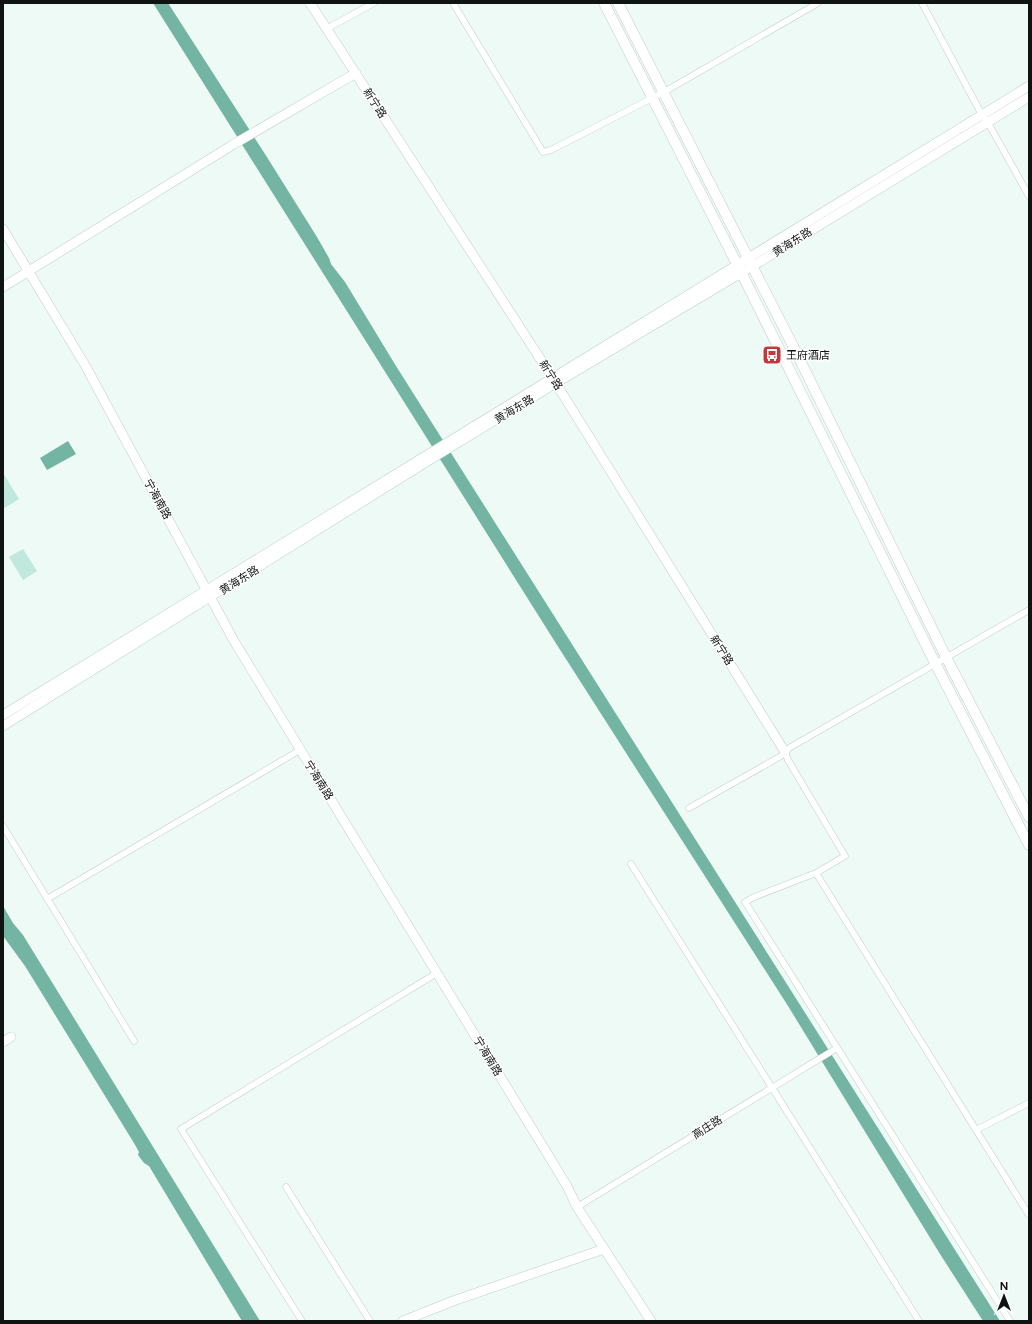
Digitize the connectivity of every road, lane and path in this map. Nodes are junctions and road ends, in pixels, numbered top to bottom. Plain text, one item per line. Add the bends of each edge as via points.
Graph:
1 (310, 3) edge
2 (374, 3) edge
3 (453, 3) edge
4 (604, 3) edge
5 (618, 3) edge
6 (818, 3) edge
7 (922, 3) edge
8 (326, 29) junction
9 (356, 73) junction
10 (1029, 86) edge
11 (664, 92) junction
12 (652, 97) junction
13 (1029, 97) edge
14 (984, 119) junction
15 (1029, 196) edge
16 (3, 228) edge
17 (751, 262) junction
18 (739, 268) junction
19 (28, 271) junction
20 (3, 287) edge
21 (554, 380) junction
22 (209, 593) junction
23 (1029, 610) edge
24 (946, 657) junction
25 (935, 664) junction
26 (3, 715) edge
27 (3, 726) edge
28 (300, 750) junction
29 (785, 752) junction
30 (689, 808) dead end
31 (1029, 817) edge
32 (3, 826) edge
33 (1029, 845) edge
34 (631, 864) dead end
35 (816, 874) junction
36 (47, 899) junction
37 (438, 973) junction
38 (134, 1041) dead end
39 (836, 1049) junction
40 (771, 1088) junction
41 (1029, 1103) edge
42 (976, 1130) junction
43 (286, 1187) dead end
44 (577, 1207) junction
45 (1029, 1214) edge
46 (604, 1249) junction
47 (302, 1321) edge
48 (370, 1321) edge
49 (403, 1321) edge
50 (651, 1321) edge
51 (918, 1321) edge
52 (1010, 1321) edge

1 - 8 street, 新宁路
2 - 8 street
3 - 12 street via 543,152
4 - 12 main road
5 - 11 main road
6 - 11 street
7 - 14 street
8 - 9 street, 新宁路
9 - 19 street via 237,142
9 - 21 street, 新宁路
10 - 14 street, 黄海东路
11 - 12 street
11 - 17 main road
12 - 18 main road
13 - 14 street, 黄海东路
14 - 15 street via 992,128
14 - 17 street, 黄海东路
16 - 19 street, 宁海南路
17 - 18 street, 黄海东路
17 - 24 main road
18 - 21 street, 黄海东路
18 - 25 main road
19 - 20 street
19 - 22 street, 宁海南路 via 85,365
21 - 22 street, 黄海东路
21 - 29 street, 新宁路
22 - 26 street, 黄海东路
22 - 27 street, 黄海东路
22 - 28 street, 宁海南路 via 242,654
23 - 24 street
24 - 25 street
24 - 31 main road
25 - 29 street
25 - 33 main road
28 - 36 street
28 - 37 street, 宁海南路
29 - 30 street
29 - 35 street via 845,856
32 - 36 street
34 - 40 street
35 - 39 street via 745,902
35 - 42 street
36 - 38 street
37 - 44 street, 宁海南路 via 567,1186
37 - 47 street via 181,1129
39 - 40 street, 高庄路
39 - 52 street
40 - 44 street, 高庄路
40 - 51 street
41 - 42 street
42 - 45 street
43 - 48 street
44 - 46 street, 宁海南路
46 - 49 street
46 - 50 street, 宁海南路

